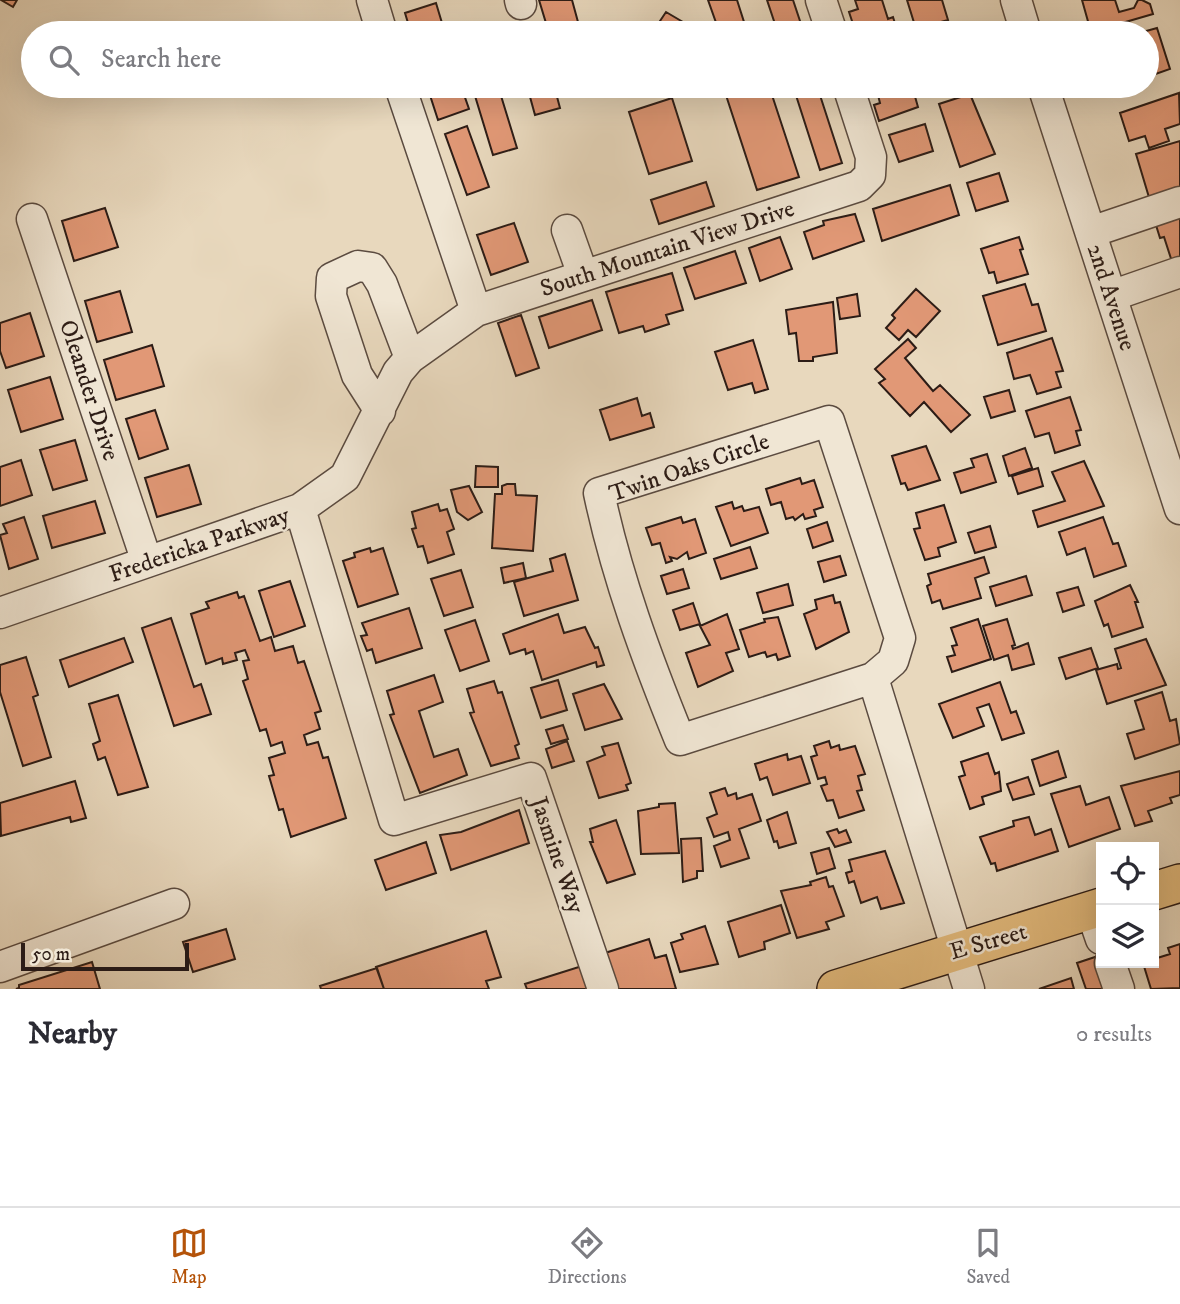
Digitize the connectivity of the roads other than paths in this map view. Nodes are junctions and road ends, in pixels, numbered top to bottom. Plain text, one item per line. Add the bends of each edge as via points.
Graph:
1 (372, 0) edge
2 (821, 0) edge
3 (1016, 0) edge
4 (378, 21) edge
5 (828, 21) edge
6 (1023, 21) edge
7 (404, 98) edge
8 (852, 98) edge
9 (1047, 98) edge
10 (1180, 202) edge
11 (32, 219) dead end
12 (567, 230) dead end
13 (1091, 232) junction
14 (1180, 272) edge
15 (583, 275) junction
16 (1111, 296) junction
17 (476, 311) junction
18 (410, 358) junction
19 (380, 411) junction
20 (300, 509) junction
21 (1180, 509) edge
22 (147, 562) junction
23 (0, 613) edge
24 (873, 678) junction
25 (1180, 883) edge
26 (1159, 889) edge
27 (174, 904) dead end
28 (1096, 919) edge
29 (957, 950) junction
30 (0, 967) edge
31 (1112, 968) edge
32 (603, 989) edge
33 (836, 989) edge
34 (969, 989) edge
35 (1119, 989) edge

1 - 4 street
2 - 5 street
3 - 6 street
7 - 17 street
8 - 15 street, South Mountain View Drive via 870,157 870,175 859,186
9 - 13 street, 2nd Avenue
10 - 13 street
11 - 22 street, Oleander Drive
12 - 15 street
13 - 16 street, 2nd Avenue
14 - 16 street
15 - 17 street, South Mountain View Drive
16 - 21 street, 2nd Avenue
17 - 18 street, Fredericka Parkway
18 - 19 street, Fredericka Parkway via 398,372
18 - 19 street via 372,268 358,266 332,278 331,296 357,375
19 - 20 street, Fredericka Parkway via 345,477
20 - 22 street, Fredericka Parkway
20 - 32 street, Jasmine Way via 394,820 531,778
22 - 23 street, Fredericka Parkway
24 - 24 street, Twin Oaks Circle via 680,740 646,657 599,493 829,421 900,638 893,661
24 - 29 street
25 - 26 main road
27 - 30 street
28 - 29 main road, E Street
29 - 33 main road, E Street
29 - 34 street
31 - 35 street

